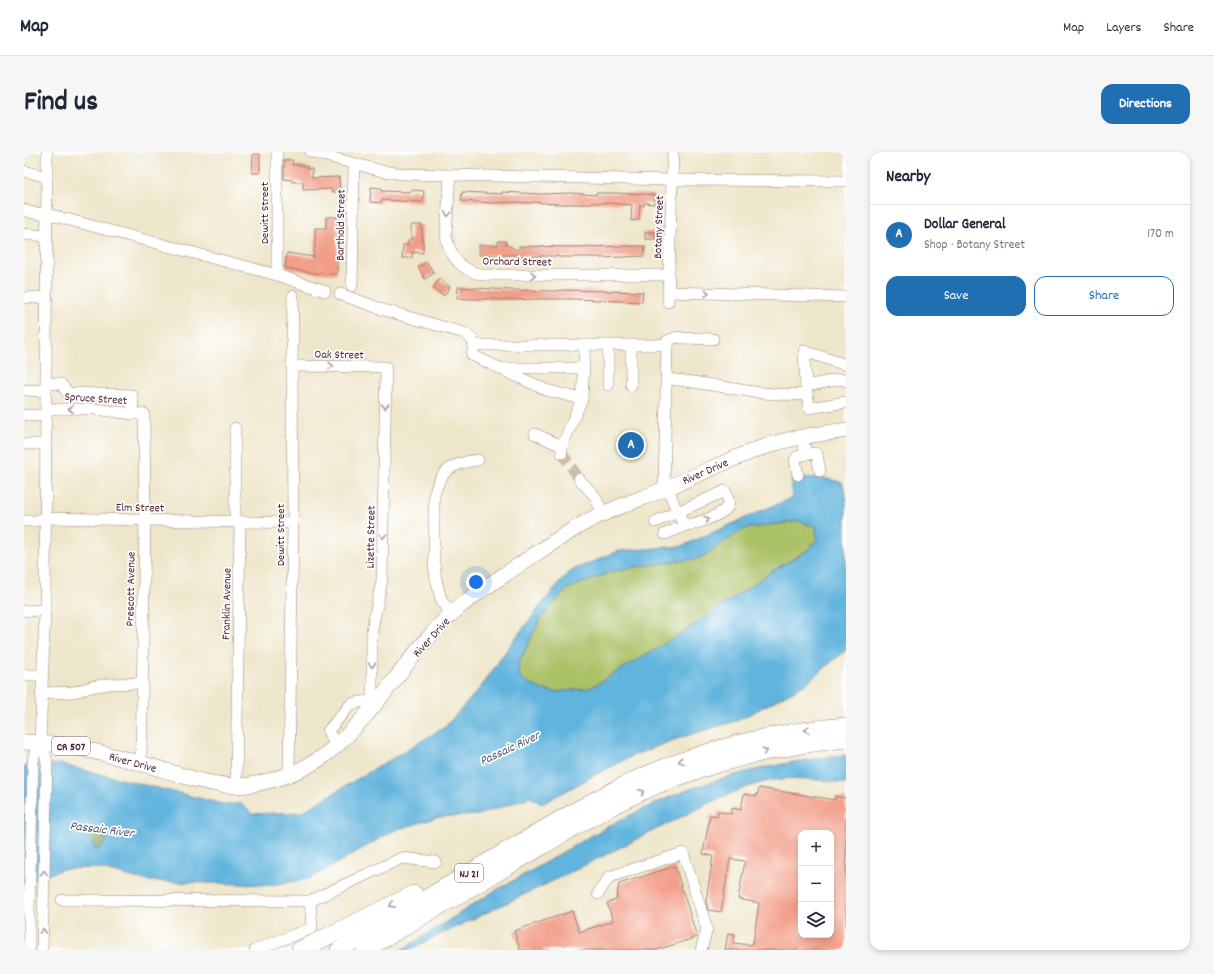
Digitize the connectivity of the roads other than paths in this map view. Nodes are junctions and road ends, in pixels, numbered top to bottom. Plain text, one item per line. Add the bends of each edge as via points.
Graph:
1 (47, 152) edge
2 (277, 152) edge
3 (311, 152) edge
4 (673, 152) edge
5 (354, 164) junction
6 (24, 171) edge
7 (450, 175) junction
8 (47, 177) junction
9 (672, 180) junction
10 (846, 181) edge
11 (24, 210) edge
12 (47, 214) junction
13 (24, 234) edge
14 (47, 236) junction
15 (276, 275) junction
16 (669, 275) junction
17 (352, 286) dead end
18 (325, 291) dead end
19 (340, 294) dead end
20 (293, 296) dead end
21 (47, 297) junction
22 (846, 297) edge
23 (24, 298) edge
24 (713, 339) dead end
25 (667, 342) junction
26 (474, 345) junction
27 (585, 345) junction
28 (608, 345) junction
29 (631, 345) junction
30 (846, 365) edge
31 (292, 366) junction
32 (386, 367) joint
33 (498, 368) junction
34 (584, 368) junction
35 (666, 379) junction
36 (846, 381) edge
37 (608, 385) dead end
38 (631, 385) dead end
39 (46, 387) junction
40 (24, 390) edge
41 (806, 390) junction
42 (582, 400) junction
43 (846, 402) edge
44 (46, 412) junction
45 (138, 414) junction
46 (24, 416) edge
47 (234, 428) dead end
48 (846, 430) edge
49 (535, 434) dead end
50 (802, 437) junction
51 (24, 444) edge
52 (46, 444) junction
53 (806, 454) junction
54 (478, 460) dead end
55 (820, 471) dead end
56 (798, 475) dead end
57 (579, 479) tunnel mouth
58 (666, 488) junction
59 (678, 511) junction
60 (603, 515) junction
61 (46, 518) junction
62 (144, 520) junction
63 (24, 521) edge
64 (237, 522) junction
65 (655, 522) dead end
66 (293, 523) junction
67 (688, 526) junction
68 (665, 534) dead end
69 (45, 610) junction
70 (24, 611) edge
71 (451, 614) junction
72 (24, 675) edge
73 (42, 675) junction
74 (142, 683) junction
75 (41, 693) junction
76 (372, 704) junction
77 (846, 726) edge
78 (846, 740) edge
79 (24, 742) edge
80 (40, 742) junction
81 (141, 763) junction
82 (289, 774) junction
83 (236, 786) junction
84 (604, 803) junction
85 (436, 862) dead end
86 (598, 894) dead end
87 (62, 900) dead end
88 (310, 901) junction
89 (29, 950) edge
90 (42, 950) edge
91 (256, 950) edge
92 (300, 950) edge
93 (338, 950) edge
94 (365, 950) edge
95 (387, 950) edge
96 (701, 950) edge

1 - 8 street
2 - 15 street, Dewitt Street
3 - 5 street
4 - 9 street, Botany Street
5 - 7 street via 403,174
5 - 17 street, Barthold Street
6 - 8 street
7 - 9 street
7 -> 16 street, Orchard Street via 446,236 448,245 457,262 474,273
8 - 12 street
9 - 10 street
9 - 16 street, Botany Street
11 - 12 street
12 - 14 street
12 - 15 street
13 - 14 street
14 - 21 street
15 - 18 street
16 -> 22 street, Botany Street via 668,297
19 - 26 street via 384,310 464,333 472,339
20 - 31 street, Dewitt Street
21 - 23 street
21 - 39 street
24 - 25 street via 677,337
25 - 29 street
25 - 35 street
26 - 27 street
26 - 33 street via 472,355
27 - 28 street
27 - 34 street
28 - 29 street
28 - 37 street
29 - 38 street
30 - 41 street via 804,351
31 -> 32 street, Oak Street
31 - 66 street, Dewitt Street
32 -> 76 street, Lizette Street via 382,580 372,630
33 - 34 street
33 - 42 street via 546,390
34 - 42 street
35 - 41 street via 772,394 790,395
35 - 58 street
36 - 41 street via 841,379
39 - 40 street
39 - 44 street
39 - 45 street, Prescott Avenue via 61,384 68,392 132,395
41 - 43 street via 808,408
42 - 49 street via 562,449
45 -> 44 street, Spruce Street via 95,409
44 - 46 street, Spruce Street
44 - 52 street
45 - 62 street, Prescott Avenue
47 - 64 street, Franklin Avenue
48 - 50 main road, River Drive / CR 507
50 - 53 street
50 - 58 main road, River Drive / CR 507 via 749,452
51 - 52 street
52 - 61 street
53 - 55 street via 818,454
53 - 56 street via 797,456 795,460
54 - 71 street via 451,467 437,485 434,495 436,579 441,598
57 - 60 street via 595,496
58 - 59 street
58 - 60 main road, River Drive / CR 507
59 - 65 street
59 - 67 street via 683,523
67 -> 59 street via 725,511 729,501 725,491
60 - 71 main road, River Drive / CR 507 via 588,521 548,546
61 - 62 street, Elm Street
61 - 63 street, Elm Street
61 - 69 street
62 - 64 street, Elm Street
62 - 74 street, Prescott Avenue
64 - 66 street, Elm Street
64 - 83 street, Franklin Avenue
66 - 82 street, Dewitt Street
67 - 68 street
69 - 70 street
69 - 73 street
71 - 76 main road, River Drive / CR 507
72 - 73 street
73 - 75 street
74 - 75 street via 109,684 74,692
74 - 81 street, Prescott Avenue
75 - 80 street
76 - 82 main road, River Drive / CR 507 via 356,726 336,746
77 -> 84 highway, NJ 21 via 777,735 725,747 666,767
84 -> 78 highway, NJ 21 via 721,762 780,748
79 - 80 main road, River Drive / CR 507
80 - 81 main road, River Drive / CR 507 via 72,746
80 - 89 street via 34,756
90 -> 80 street via 47,763
81 - 83 main road, River Drive / CR 507 via 200,780
82 - 83 main road, River Drive / CR 507 via 258,784
84 -> 92 highway via 542,823 436,882
84 - 93 highway, NJ 21 via 556,822
84 - 94 highway, NJ 21 via 556,837
84 - 95 highway via 553,846
85 - 88 street via 402,858
86 - 96 street via 609,877 683,853 707,930
87 - 88 street
88 - 91 street via 312,928

